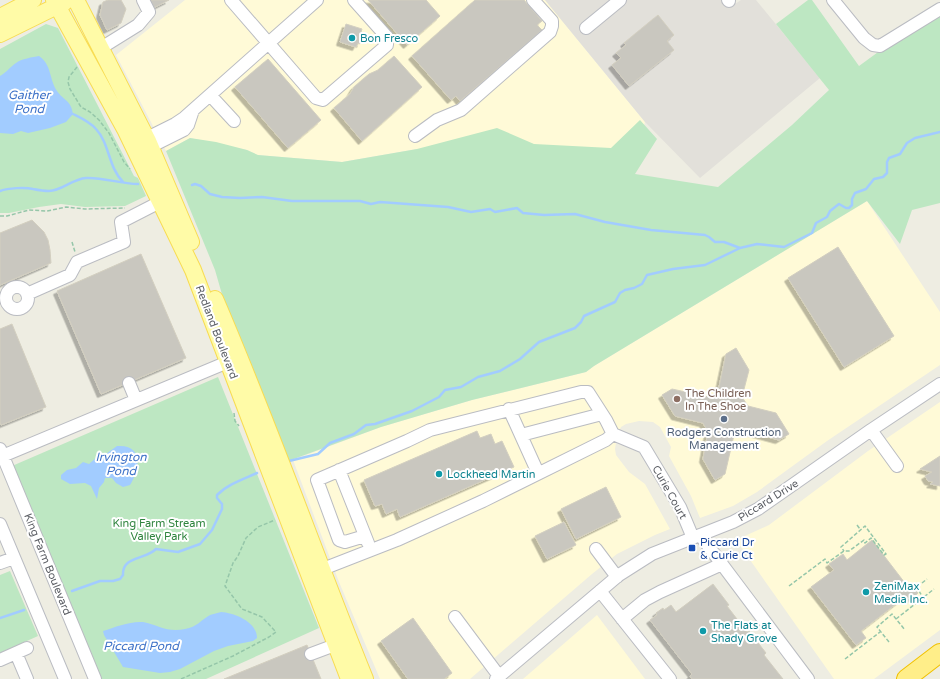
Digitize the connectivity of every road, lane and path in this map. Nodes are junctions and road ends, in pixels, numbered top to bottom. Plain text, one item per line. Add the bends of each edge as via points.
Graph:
1 (32, 0) edge
2 (76, 0) edge
3 (142, 0) edge
4 (231, 0) edge
5 (317, 0) edge
6 (354, 0) edge
7 (533, 0) edge
8 (620, 0) edge
9 (833, 0) edge
10 (60, 2) edge
11 (940, 9) edge
12 (0, 16) edge
13 (586, 28) dead end
14 (0, 34) edge
15 (268, 43) junction
16 (101, 48) junction
17 (80, 65) dead end
18 (210, 95) junction
19 (234, 121) dead end
20 (415, 136) dead end
21 (142, 146) junction
22 (135, 173) dead end
23 (160, 202) junction
24 (130, 206) dead end
25 (0, 216) edge
26 (26, 294) junction
27 (3, 296) edge
28 (12, 307) junction
29 (0, 312) edge
30 (234, 359) junction
31 (129, 383) dead end
32 (940, 384) edge
33 (136, 400) junction
34 (509, 409) junction
35 (234, 411) dead end
36 (602, 414) junction
37 (240, 429) dead end
38 (871, 430) junction
39 (613, 434) junction
40 (521, 435) junction
41 (1, 454) edge
42 (897, 466) dead end
43 (339, 470) junction
44 (538, 474) junction
45 (280, 518) dead end
46 (0, 524) edge
47 (857, 525) dead end
48 (860, 529) junction
49 (365, 536) junction
50 (696, 536) junction
51 (596, 549) dead end
52 (371, 550) junction
53 (844, 551) junction
54 (14, 558) junction
55 (0, 564) edge
56 (722, 564) junction
57 (315, 571) junction
58 (617, 577) junction
59 (927, 579) dead end
60 (922, 583) dead end
61 (788, 586) dead end
62 (934, 589) dead end
63 (600, 591) junction
64 (919, 591) dead end
65 (923, 598) junction
66 (455, 617) dead end
67 (622, 619) junction
68 (896, 619) junction
69 (904, 630) dead end
70 (880, 632) junction
71 (889, 642) dead end
72 (335, 645) junction
73 (27, 648) dead end
74 (16, 653) junction
75 (940, 653) edge
76 (311, 654) dead end
77 (845, 659) dead end
78 (0, 660) edge
79 (498, 678) edge
80 (27, 679) edge
81 (65, 679) edge
82 (95, 679) edge
83 (181, 679) edge
84 (349, 679) edge
85 (365, 679) edge
86 (670, 679) edge
87 (808, 679) edge
88 (906, 679) edge

1 - 12 main road
2 - 16 main road, Redland Boulevard
3 - 16 street via 149,12 138,25
4 - 15 street
5 - 15 street
6 - 15 street via 387,37 387,45 326,99 316,98
7 - 20 street via 541,14 552,23 550,32 461,110 437,120
8 - 13 street
9 - 11 street via 864,38 873,45 880,46
10 - 14 main road
10 - 21 main road, Redland Boulevard
15 - 18 street
16 - 21 main road, Redland Boulevard
17 - 22 path via 69,77 70,89 81,107 99,120 124,162
18 - 19 street
18 - 21 street via 193,110 184,130
21 - 23 main road, Redland Boulevard
21 - 30 main road, Redland Boulevard
23 - 26 street via 121,222 124,242 77,262 72,279
23 - 30 main road, Redland Boulevard
24 - 25 path via 85,209 66,207 47,211 29,210
26 - 27 street via 22,288 14,287
26 - 28 street via 24,306
27 - 28 street
28 - 29 street
30 - 33 street
30 - 57 main road, Redland Boulevard
31 - 33 street
32 - 38 street, Piccard Drive
33 - 41 street
34 - 36 street via 588,392
34 - 40 street
34 - 43 street via 430,430
35 - 37 path via 235,421
36 - 39 street
36 - 40 street
38 - 42 street
38 - 50 street, Piccard Drive via 758,509
39 - 44 street
39 - 50 street, Curie Court via 644,447
40 - 44 street
41 - 82 street, King Farm Boulevard
43 - 49 street
43 - 49 street via 317,480 339,540 345,542
44 - 52 street
45 - 83 path via 258,527 246,538 226,586 242,609 262,617 276,632 233,656
46 - 54 street
47 - 48 path
48 - 53 path via 841,547
48 - 53 path via 865,526 886,554 884,555 871,538 849,551
49 - 52 street
50 - 56 street, Curie Court
50 - 58 street, Piccard Drive via 652,554
51 - 58 street
52 - 57 street
53 - 61 path via 827,563 825,559
54 - 55 street
54 - 81 street
56 - 67 street via 645,600
56 - 87 street, Curie Court
57 - 72 main road, Redland Boulevard
57 - 85 main road, Redland Boulevard
58 - 63 street, Piccard Drive
59 - 60 path
62 - 65 path
63 - 67 street
63 - 79 street, Piccard Drive
64 - 65 path
65 - 68 path
66 - 79 street
67 - 86 street
68 - 69 path
68 - 70 path via 892,614 877,627
70 - 71 path
70 - 77 path
72 - 76 street
72 - 84 main road, Redland Boulevard
73 - 74 street
74 - 78 street
74 - 80 street
75 - 88 highway

